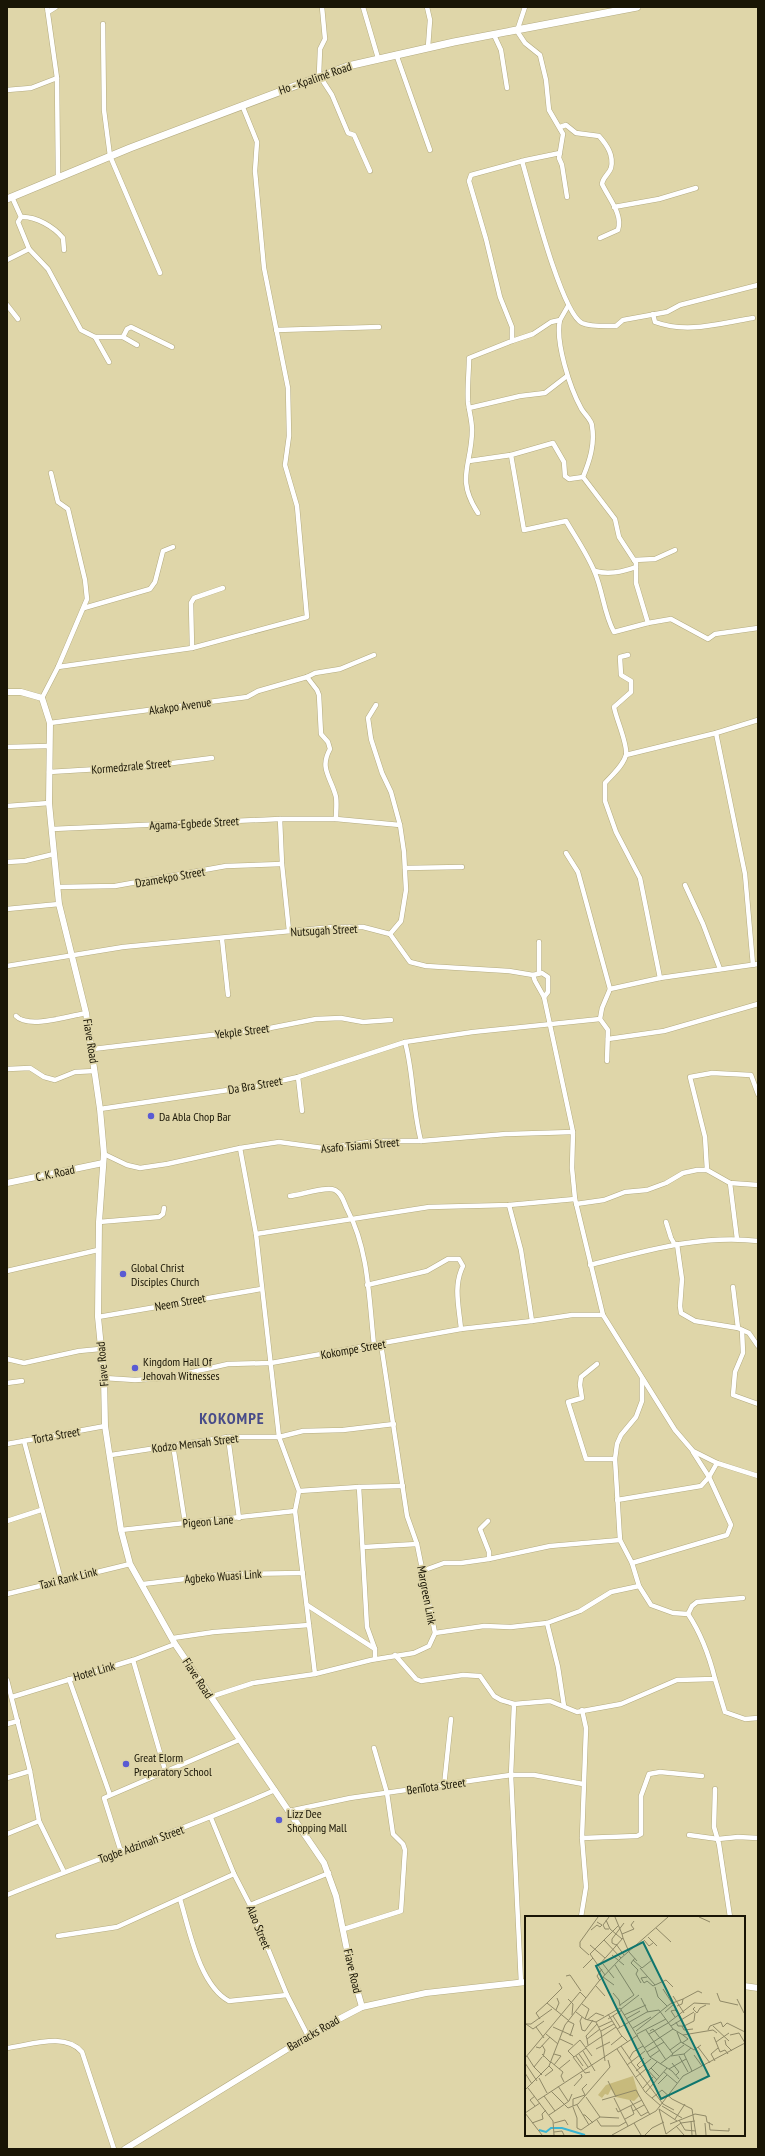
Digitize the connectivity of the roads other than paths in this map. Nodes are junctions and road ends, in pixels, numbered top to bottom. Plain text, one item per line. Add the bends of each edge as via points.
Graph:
1 (56, 7) edge
2 (322, 7) edge
3 (363, 7) edge
4 (428, 7) edge
5 (525, 7) edge
6 (637, 7) edge
7 (47, 10) edge
8 (103, 24) dead end
9 (517, 31) junction
10 (494, 35) junction
11 (428, 48) junction
12 (396, 54) junction
13 (378, 58) junction
14 (319, 75) junction
15 (57, 78) junction
16 (507, 88) dead end
17 (7, 90) edge
18 (242, 105) junction
19 (560, 127) junction
20 (430, 150) dead end
21 (560, 153) junction
22 (110, 156) junction
23 (522, 161) junction
24 (370, 171) dead end
25 (58, 177) junction
26 (696, 188) dead end
27 (567, 197) dead end
28 (9, 198) edge
29 (614, 207) junction
30 (21, 217) junction
31 (600, 238) dead end
32 (29, 249) junction
33 (64, 250) dead end
34 (7, 260) edge
35 (160, 273) dead end
36 (758, 285) edge
37 (7, 305) edge
38 (568, 306) junction
39 (653, 314) junction
40 (753, 318) dead end
41 (18, 319) dead end
42 (560, 320) junction
43 (379, 327) dead end
44 (276, 330) junction
45 (122, 336) junction
46 (95, 337) junction
47 (512, 341) junction
48 (136, 345) dead end
49 (172, 347) dead end
50 (109, 362) dead end
51 (567, 376) junction
52 (469, 408) junction
53 (511, 455) junction
54 (469, 461) junction
55 (51, 473) dead end
56 (583, 477) junction
57 (478, 513) dead end
58 (173, 547) dead end
59 (675, 550) dead end
60 (634, 560) junction
61 (636, 566) junction
62 (595, 571) junction
63 (223, 588) dead end
64 (84, 608) junction
65 (648, 623) junction
66 (758, 628) edge
67 (192, 648) junction
68 (374, 655) dead end
69 (628, 655) dead end
70 (58, 667) junction
71 (307, 677) junction
72 (7, 692) edge
73 (42, 698) junction
74 (376, 705) dead end
75 (758, 720) edge
76 (50, 723) junction
77 (716, 733) junction
78 (48, 746) junction
79 (7, 747) edge
80 (626, 755) junction
81 (212, 758) dead end
82 (49, 772) junction
83 (49, 803) junction
84 (7, 806) edge
85 (280, 819) junction
86 (336, 819) junction
87 (400, 825) junction
88 (52, 829) junction
89 (566, 853) dead end
90 (54, 854) junction
91 (7, 862) edge
92 (282, 864) junction
93 (462, 867) dead end
94 (405, 868) junction
95 (685, 885) dead end
96 (58, 887) junction
97 (60, 904) junction
98 (7, 909) edge
99 (289, 931) junction
100 (390, 934) junction
101 (222, 939) junction
102 (539, 942) dead end
103 (71, 955) junction
104 (756, 965) edge
105 (7, 966) edge
106 (720, 969) junction
107 (539, 973) junction
108 (533, 975) junction
109 (660, 978) junction
110 (610, 989) junction
111 (228, 995) dead end
112 (544, 997) junction
113 (758, 1004) edge
114 (86, 1013) junction
115 (16, 1016) dead end
116 (600, 1019) junction
117 (391, 1020) dead end
118 (549, 1023) junction
119 (608, 1039) junction
120 (405, 1042) junction
121 (93, 1049) junction
122 (607, 1061) dead end
123 (7, 1069) edge
124 (96, 1071) junction
125 (298, 1077) junction
126 (758, 1094) edge
127 (100, 1109) junction
128 (302, 1111) dead end
129 (573, 1132) junction
130 (421, 1141) junction
131 (240, 1148) junction
132 (104, 1154) junction
133 (103, 1163) junction
134 (707, 1170) junction
135 (7, 1183) edge
136 (730, 1183) junction
137 (758, 1185) edge
138 (290, 1196) dead end
139 (576, 1201) junction
140 (509, 1205) junction
141 (164, 1208) dead end
142 (353, 1218) junction
143 (99, 1222) junction
144 (666, 1222) dead end
145 (256, 1234) junction
146 (737, 1239) junction
147 (758, 1241) edge
148 (676, 1245) junction
149 (98, 1250) junction
150 (590, 1265) junction
151 (7, 1271) edge
152 (367, 1284) junction
153 (733, 1287) dead end
154 (261, 1289) junction
155 (603, 1315) junction
156 (98, 1317) junction
157 (532, 1321) junction
158 (460, 1329) junction
159 (740, 1329) junction
160 (381, 1344) junction
161 (374, 1345) junction
162 (758, 1346) edge
163 (100, 1349) junction
164 (7, 1359) edge
165 (271, 1363) junction
166 (597, 1364) dead end
167 (642, 1376) junction
168 (104, 1378) junction
169 (22, 1381) dead end
170 (7, 1383) edge
171 (758, 1404) edge
172 (394, 1424) junction
173 (105, 1426) junction
174 (228, 1437) junction
175 (279, 1437) junction
176 (24, 1441) junction
177 (7, 1444) edge
178 (173, 1445) junction
179 (693, 1451) junction
180 (111, 1454) junction
181 (615, 1459) junction
182 (717, 1463) junction
183 (758, 1476) edge
184 (708, 1477) junction
185 (403, 1486) junction
186 (360, 1487) junction
187 (299, 1492) junction
188 (617, 1500) junction
189 (41, 1510) junction
190 (295, 1511) junction
191 (239, 1518) junction
192 (7, 1520) edge
193 (488, 1521) dead end
194 (185, 1523) junction
195 (121, 1530) junction
196 (620, 1540) junction
197 (417, 1544) junction
198 (364, 1548) junction
199 (489, 1558) junction
200 (632, 1563) junction
201 (130, 1564) junction
202 (422, 1571) junction
203 (303, 1573) junction
204 (61, 1580) junction
205 (143, 1584) junction
206 (639, 1586) junction
207 (7, 1594) edge
208 (744, 1598) dead end
209 (307, 1605) junction
210 (688, 1614) junction
211 (547, 1622) junction
212 (309, 1625) junction
213 (435, 1633) junction
214 (174, 1641) junction
215 (375, 1648) junction
216 (395, 1655) junction
217 (375, 1659) junction
218 (133, 1660) junction
219 (315, 1674) junction
220 (69, 1678) junction
221 (715, 1679) junction
222 (7, 1680) edge
223 (12, 1697) junction
224 (210, 1697) junction
225 (514, 1704) junction
226 (564, 1706) junction
227 (582, 1710) junction
228 (451, 1718) dead end
229 (758, 1718) edge
230 (18, 1721) junction
231 (7, 1724) edge
232 (239, 1740) junction
233 (374, 1748) dead end
234 (165, 1770) junction
235 (30, 1771) junction
236 (511, 1776) junction
237 (702, 1776) dead end
238 (7, 1778) edge
239 (583, 1784) junction
240 (444, 1786) junction
241 (274, 1790) junction
242 (715, 1790) dead end
243 (387, 1793) junction
244 (110, 1795) junction
245 (290, 1811) junction
246 (211, 1818) junction
247 (39, 1821) junction
248 (7, 1834) edge
249 (688, 1835) dead end
250 (582, 1838) junction
251 (758, 1838) edge
252 (718, 1839) junction
253 (121, 1852) junction
254 (64, 1872) junction
255 (329, 1873) junction
256 (234, 1874) junction
257 (7, 1895) edge
258 (180, 1898) junction
259 (250, 1905) junction
260 (582, 1916) edge
261 (730, 1916) edge
262 (344, 1929) junction
263 (58, 1936) dead end
264 (524, 1982) edge
265 (745, 1986) edge
266 (758, 1988) edge
267 (288, 1995) junction
268 (362, 2007) junction
269 (308, 2036) junction
270 (7, 2048) edge
271 (114, 2149) edge
272 (125, 2149) edge

1 - 7 street
2 - 14 street via 325,39 320,49
3 - 13 street
4 - 11 street
5 - 9 street
6 - 9 main road, Ho - Kpalimé Road
7 - 15 street
8 - 22 street via 104,110
9 - 10 main road, Ho - Kpalimé Road
9 - 19 street via 540,55 549,110
10 - 11 main road, Ho - Kpalimé Road
10 - 16 street via 501,50
11 - 12 main road, Ho - Kpalimé Road
12 - 13 main road, Ho - Kpalimé Road
12 - 20 street
13 - 14 main road, Ho - Kpalimé Road
14 - 18 main road, Ho - Kpalimé Road
14 - 24 street via 332,95 348,133 354,134
15 - 17 street via 31,88
15 - 25 street
18 - 22 main road, Ho - Kpalimé Road
18 - 44 street via 257,142 255,171 264,268
19 - 21 street via 563,142
19 - 29 street via 566,125 576,133 599,136 607,145 611,154 611,168 602,184
21 - 23 street
21 - 27 street
22 - 25 main road, Ho - Kpalimé Road
22 - 35 street
23 - 38 street
23 - 47 street via 471,175 469,181 500,297 512,327
25 - 28 main road, Ho - Kpalimé Road
26 - 29 street via 659,199
28 - 30 street
29 - 31 street via 619,218 618,230
30 - 32 street via 18,222
30 - 33 street via 28,216 54,229 63,238
32 - 34 street
32 - 46 street via 48,269 81,330
36 - 39 street
37 - 41 street
38 - 39 street via 582,323 596,325 616,326 623,320
38 - 42 street
39 - 40 street via 654,322 664,326 688,328 708,327
42 - 47 street via 551,322 533,334
42 - 51 street via 558,328
43 - 44 street
44 - 67 street via 288,388 289,436 285,465 297,506 307,617
45 - 46 street
45 - 48 street
45 - 49 street via 131,327
46 - 50 street
47 - 52 street via 469,358
51 - 52 street via 545,393
51 - 56 street via 592,424 591,457
52 - 54 street via 472,429
53 - 54 street
53 - 56 street via 553,443 564,462 565,476 569,479
53 - 62 street via 524,530 566,521
54 - 57 street via 465,476 469,499
55 - 64 street via 58,502 68,509 75,535 85,580 87,599
56 - 60 street via 615,519 619,537
58 - 64 street via 164,551 155,582 150,589
59 - 60 street via 655,559
60 - 61 street
61 - 62 street via 623,572 603,574
61 - 65 street via 636,583
62 - 65 street via 614,632
63 - 67 street via 194,598 191,608
64 - 70 street
65 - 66 street via 671,619 708,638 715,634
67 - 70 street
68 - 71 street, Akakpo Avenue via 340,669 315,673
69 - 80 street via 620,657 621,675 630,680 631,692 614,707
70 - 73 street
71 - 76 street, Akakpo Avenue via 247,697
71 - 86 street via 319,696 321,734 330,749 324,767 336,797
72 - 73 street via 21,692
73 - 76 street, Fiave Road
74 - 87 street via 368,718 371,739 391,792
75 - 77 street
76 - 78 street, Fiave Road
77 - 80 street
77 - 104 street via 745,874
78 - 79 street
78 - 82 street, Fiave Road
80 - 109 street via 605,783 605,801 616,832 640,878
81 - 82 street, Kormedzrale Street via 149,766
82 - 83 street, Fiave Road
83 - 84 street
83 - 88 street, Fiave Road
85 - 86 street, Agama-Egbede Street
85 - 88 street, Agama-Egbede Street
85 - 92 street
86 - 87 street, Agama-Egbede Street
87 - 94 street
88 - 90 street, Fiave Road
89 - 110 street via 578,872
90 - 91 street via 25,861
90 - 96 street, Fiave Road
92 - 96 street, Dzamekpo Street via 226,866 115,886
92 - 99 street
93 - 94 street
94 - 100 street via 406,890 401,921
95 - 106 street
96 - 97 street, Fiave Road
97 - 98 street
97 - 103 street, Fiave Road
99 - 100 street, Nutsugah Street via 363,927
99 - 101 street, Nutsugah Street
100 - 108 street via 410,962 426,966
101 - 103 street, Nutsugah Street via 123,947
101 - 111 street
102 - 107 street
103 - 105 street, Nutsugah Street
103 - 114 street, Fiave Road
104 - 106 street
106 - 109 street
107 - 108 street
107 - 112 street via 548,977 548,992
108 - 112 street
109 - 110 street
110 - 116 street
112 - 118 street
113 - 119 street via 664,1031
114 - 115 street via 29,1022
114 - 121 street, Fiave Road
116 - 118 street, Da Bra Street
116 - 119 street via 608,1030
117 - 121 street, Yekple Street via 316,1020 270,1028
118 - 120 street, Da Bra Street
118 - 129 street
119 - 122 street
120 - 125 street, Da Bra Street
120 - 130 street via 412,1067 415,1118
121 - 124 street, Fiave Road
123 - 124 street via 30,1068 44,1077 55,1080 75,1072
124 - 127 street, Fiave Road
125 - 127 street, Da Bra Street via 262,1085
125 - 128 street
126 - 134 street via 751,1075 712,1073 690,1076 705,1137
127 - 132 street, Fiave Road
129 - 130 street, Asafo Tsiami Street
129 - 139 street via 572,1168
130 - 131 street, Asafo Tsiami Street via 377,1141 315,1148 280,1142
131 - 132 street, Asafo Tsiami Street via 145,1168 127,1165
131 - 145 street
132 - 133 street, Fiave Road
133 - 135 street, C. K. Road
133 - 143 street, Fiave Road
134 - 136 street
134 - 139 street via 683,1173 647,1190 625,1192 604,1200
136 - 137 street
136 - 146 street
138 - 142 street via 333,1189 340,1194
139 - 140 street
139 - 150 street
140 - 142 street via 430,1207
140 - 157 street via 522,1250
141 - 143 street via 163,1214 159,1217
142 - 145 street
142 - 152 street via 362,1250
143 - 149 street, Fiave Road
144 - 148 street
145 - 154 street
146 - 147 street
146 - 148 street
148 - 150 street
148 - 159 street via 682,1279 682,1313 695,1321
149 - 151 street
149 - 156 street, Fiave Road
150 - 155 street
152 - 158 street via 427,1271 448,1259 459,1260 463,1266 458,1276 457,1288
152 - 161 street
153 - 159 street
154 - 156 street, Neem Street
154 - 165 street
155 - 157 street, Kokompe Street via 572,1314
155 - 167 street
156 - 163 street, Fiave Road
157 - 158 street, Kokompe Street
158 - 160 street, Kokompe Street
159 - 162 street via 749,1333
159 - 171 street via 742,1353 735,1372 733,1395
160 - 161 street, Kokompe Street
160 - 172 street, Margreen Link
161 - 165 street, Kokompe Street
163 - 164 street via 24,1363
163 - 168 street, Fiave Road
165 - 168 street, Kokompe Street via 228,1364 166,1378
165 - 175 street
166 - 181 street via 581,1377 582,1398 568,1402 586,1459
167 - 179 street via 675,1430
167 - 181 street via 642,1400 636,1417 621,1434
168 - 173 street, Fiave Road
169 - 170 street
172 - 175 street, Kodzo Mensah Street via 343,1430 303,1431
172 - 185 street, Margreen Link
173 - 176 street, Torta Street
173 - 180 street, Fiave Road
174 - 175 street, Kodzo Mensah Street
174 - 178 street, Kodzo Mensah Street
174 - 191 street
175 - 187 street
176 - 177 street, Torta Street
176 - 189 street
178 - 180 street, Kodzo Mensah Street
178 - 194 street
179 - 182 street
179 - 184 street
180 - 195 street, Fiave Road
181 - 188 street
182 - 183 street
182 - 184 street
184 - 188 street via 701,1486
184 - 200 street via 731,1525 727,1534
185 - 186 street
185 - 197 street, Margreen Link via 407,1516
186 - 187 street
186 - 198 street
187 - 190 street
188 - 196 street
189 - 192 street
189 - 204 street
190 - 191 street, Pigeon Lane
190 - 203 street
191 - 194 street, Pigeon Lane
193 - 199 street via 480,1529
194 - 195 street, Pigeon Lane
195 - 201 street, Fiave Road
196 - 199 street via 550,1546
196 - 200 street
197 - 198 street
197 - 202 street, Margreen Link
198 - 215 street via 367,1627
199 - 202 street via 444,1563
200 - 206 street
201 - 204 street, Taxi Rank Link
201 - 205 street, Fiave Road
202 - 213 street, Margreen Link
203 - 205 street, Agbeko Wuasi Link via 227,1574
203 - 209 street
204 - 207 street, Taxi Rank Link
205 - 214 street, Fiave Road
206 - 210 street via 650,1605 672,1613
206 - 211 street via 611,1592 580,1611
208 - 210 street via 697,1602
209 - 212 street
209 - 215 street
210 - 221 street via 699,1629
211 - 213 street via 511,1627 484,1626
211 - 226 street
212 - 214 street, Hotel Link via 214,1632
212 - 219 street
213 - 216 street, Margreen Link via 433,1642 424,1650
214 - 218 street, Hotel Link
214 - 224 street, Fiave Road
215 - 217 street
216 - 217 street, Margreen Link
216 - 225 street via 416,1679 421,1681 463,1675 480,1676 494,1696
217 - 219 street, Margreen Link
218 - 220 street, Hotel Link
218 - 234 street
219 - 224 street, Margreen Link via 254,1683
220 - 223 street, Hotel Link
220 - 244 street
221 - 227 street via 677,1680 621,1704
221 - 229 street via 725,1712 745,1719
222 - 223 street
223 - 230 street
224 - 232 street, Fiave Road
225 - 226 street via 550,1701
225 - 236 street
226 - 227 street via 577,1712
227 - 239 street via 586,1728
228 - 240 street
230 - 231 street
230 - 235 street
232 - 234 street
232 - 241 street, Fiave Road
233 - 243 street
234 - 244 street
235 - 238 street
235 - 247 street
236 - 239 street, BenTota Street via 534,1775
236 - 240 street, BenTota Street
236 - 264 street
237 - 250 street via 660,1772 649,1774 641,1796 641,1834
239 - 250 street
240 - 243 street, BenTota Street
241 - 245 street, Fiave Road
241 - 246 street, Togbe Adzimah Street
242 - 252 street via 714,1827
243 - 245 street, BenTota Street
243 - 262 street via 393,1834 405,1850 401,1911
244 - 253 street via 104,1798 104,1802
245 - 255 street, Fiave Road
246 - 253 street, Togbe Adzimah Street
246 - 256 street, Alao Street
247 - 248 street
247 - 254 street
249 - 252 street
250 - 260 street via 586,1887
251 - 252 street
252 - 261 street
253 - 254 street, Togbe Adzimah Street
254 - 257 street, Togbe Adzimah Street
255 - 259 street
255 - 262 street, Fiave Road
256 - 258 street
256 - 259 street, Alao Street
258 - 263 street via 117,1927
258 - 267 street via 202,1969 215,1989 226,1999 229,2001
259 - 267 street, Alao Street
262 - 268 street, Fiave Road via 350,1965
264 - 268 street, Barracks Road via 426,1993
265 - 266 street
267 - 269 street, Alao Street
268 - 269 street, Barracks Road
269 - 272 street, Barracks Road
270 - 271 street via 60,2040 75,2044 82,2052

